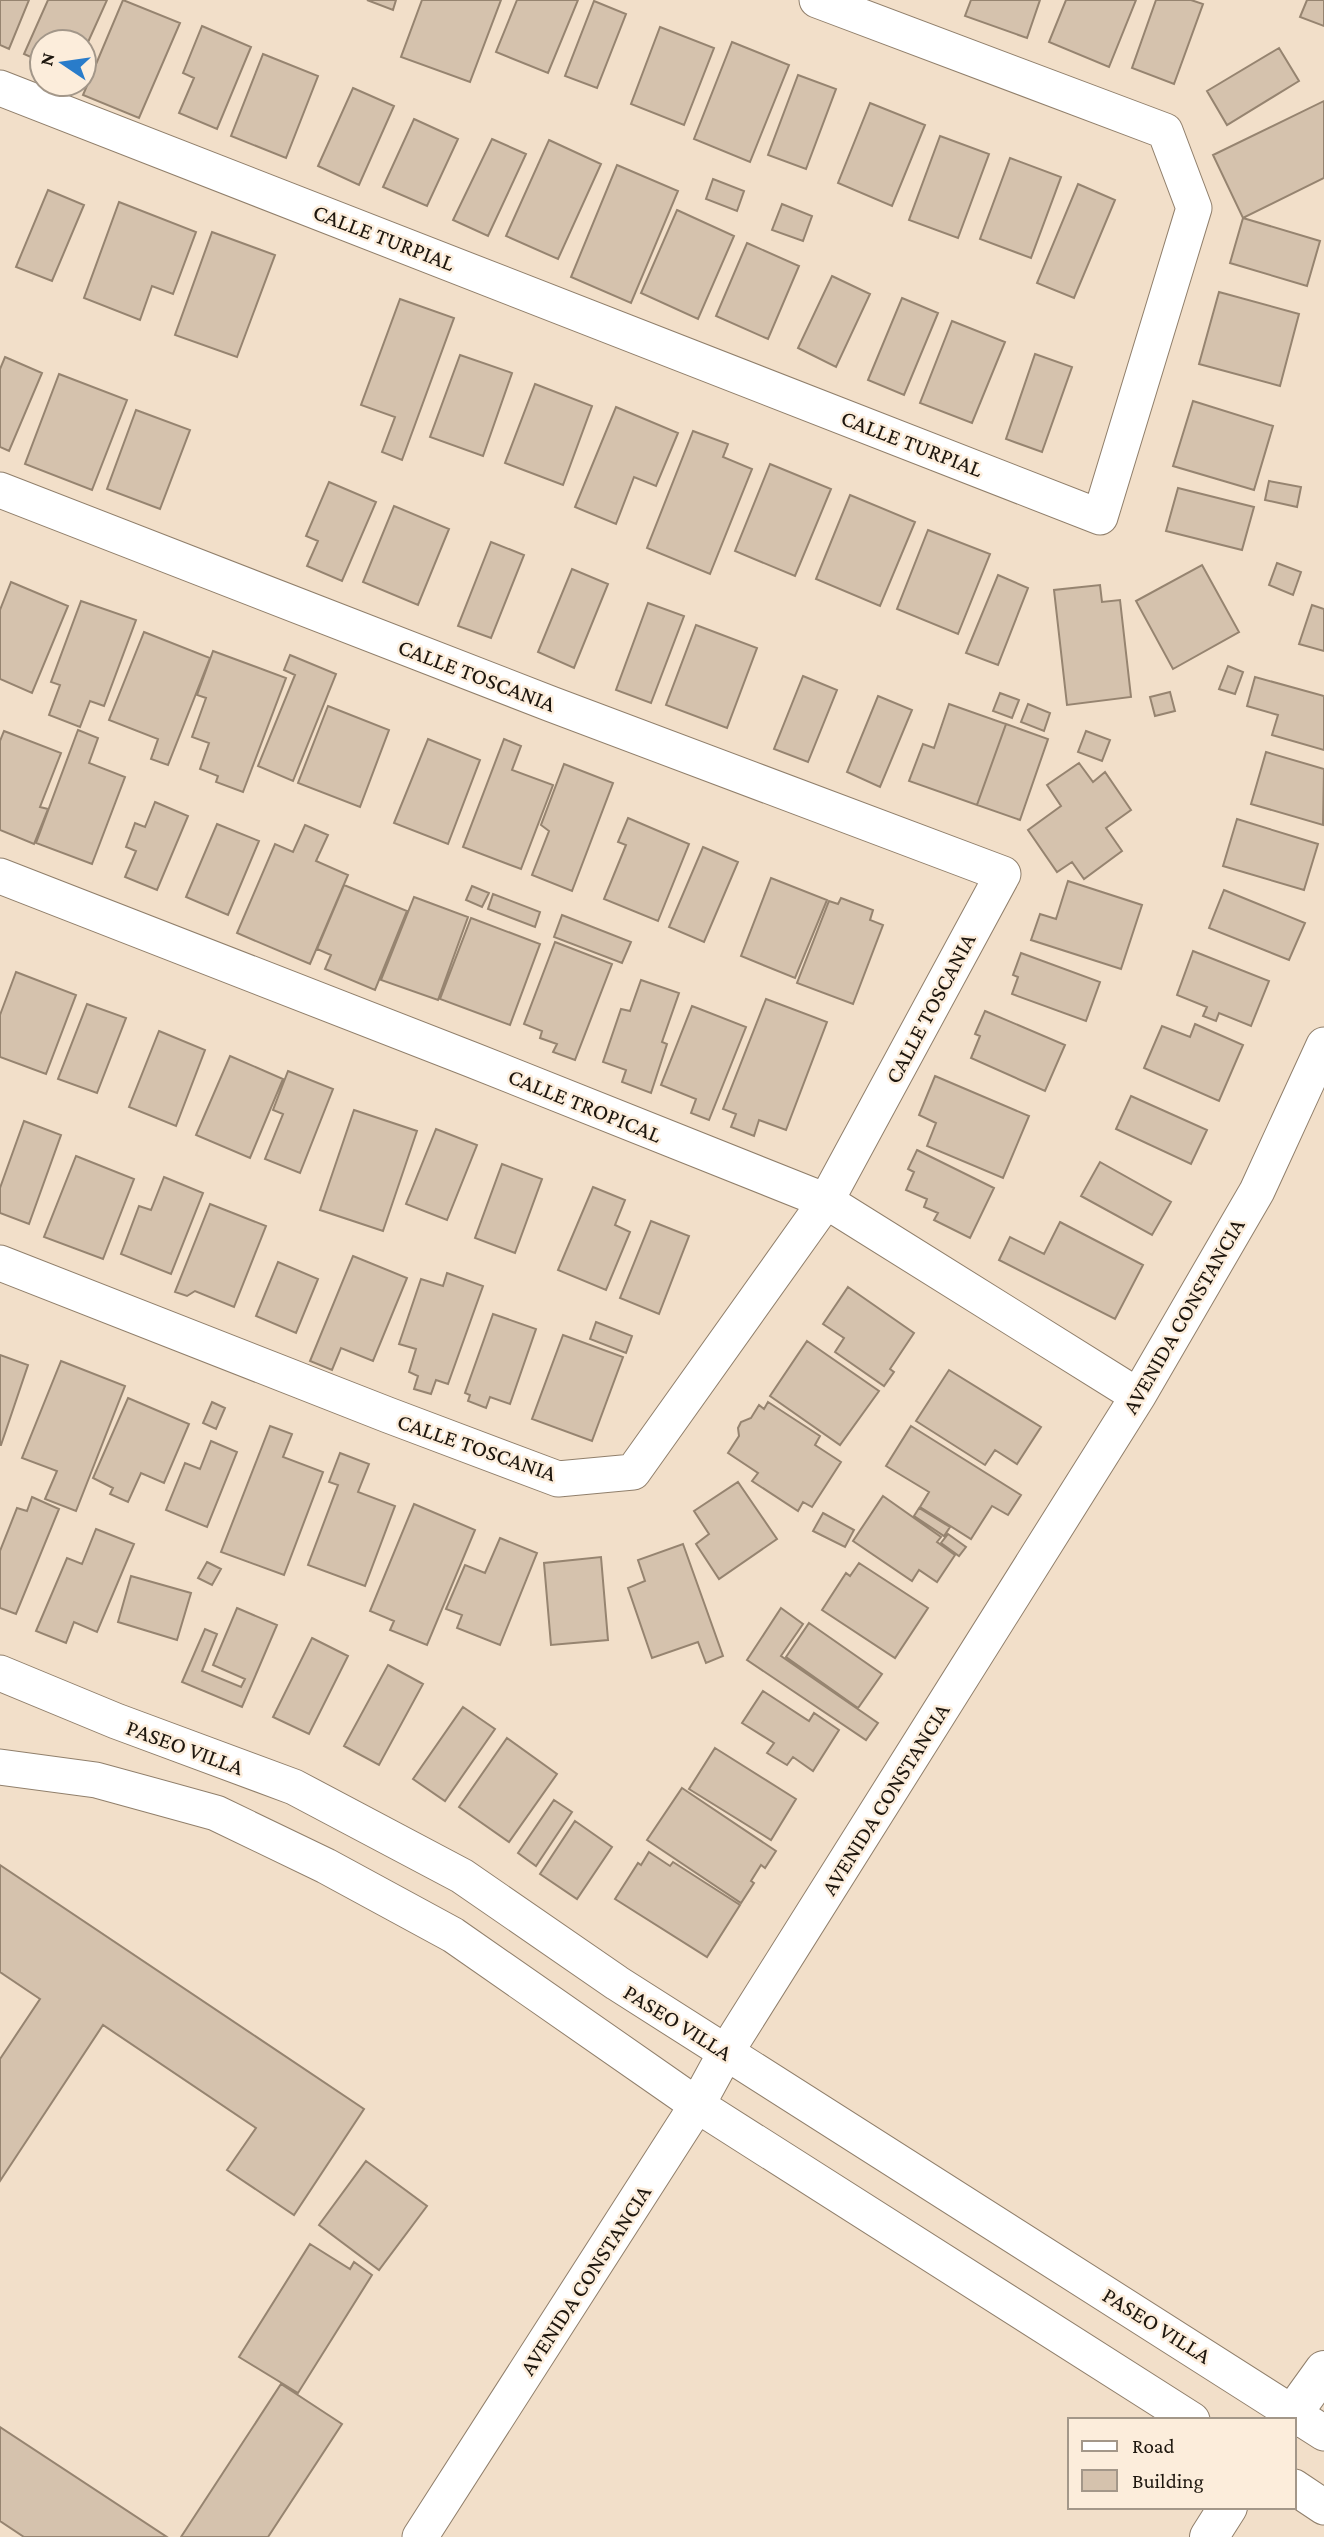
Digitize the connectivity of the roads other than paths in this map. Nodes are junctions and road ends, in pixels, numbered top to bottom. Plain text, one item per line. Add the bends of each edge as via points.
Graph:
1 (817, 0) edge
2 (0, 88) edge
3 (0, 490) edge
4 (0, 876) edge
5 (1324, 1045) edge
6 (826, 1201) junction
7 (0, 1263) edge
8 (1138, 1396) junction
9 (0, 1674) edge
10 (0, 1767) edge
11 (726, 2052) junction
12 (697, 2105) junction
13 (1324, 2370) edge
14 (1290, 2416) edge
15 (1189, 2418) edge
16 (1296, 2419) edge
17 (1324, 2433) edge
18 (1296, 2488) edge
19 (1324, 2507) edge
20 (1227, 2509) edge
21 (420, 2537) edge
22 (1209, 2537) edge

1 - 2 street, CALLE TURPIAL via 1165,131 1194,208 1100,517
3 - 6 street, CALLE TOSCANIA via 1003,874
4 - 6 street, CALLE TROPICAL
5 - 8 street, AVENIDA CONSTANCIA via 1257,1191
6 - 7 street, CALLE TOSCANIA via 633,1472 558,1479
6 - 8 street, CALLE TROPICAL
8 - 11 street, AVENIDA CONSTANCIA
9 - 11 street, PASEO VILLA via 294,1787 462,1877
10 - 12 street via 96,1780 216,1813 301,1854 453,1936
11 - 12 street, AVENIDA CONSTANCIA
11 - 14 street, PASEO VILLA
12 - 15 street
12 - 21 street, AVENIDA CONSTANCIA
13 - 14 street
16 - 17 street, PASEO VILLA
18 - 19 street
20 - 22 street

